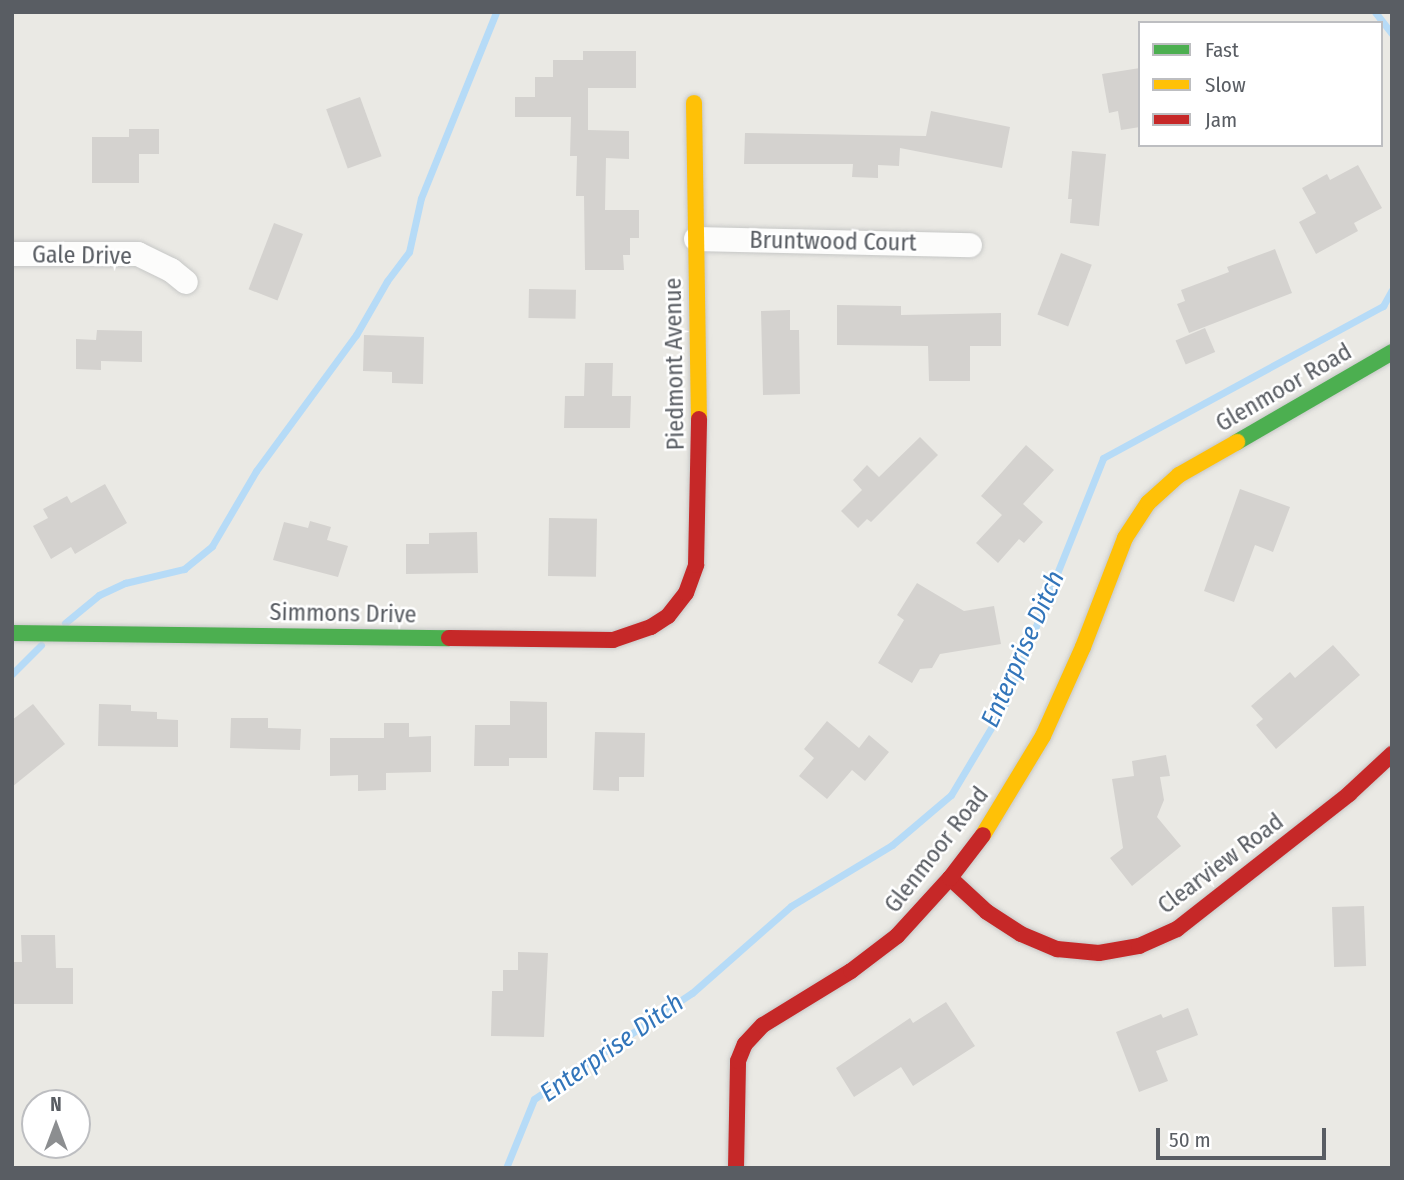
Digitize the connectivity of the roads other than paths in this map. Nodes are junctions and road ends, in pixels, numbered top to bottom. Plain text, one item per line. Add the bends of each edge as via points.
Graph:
1 (694, 103) dead end
2 (696, 239) junction
3 (970, 245) dead end
4 (12, 254) edge
5 (186, 282) dead end
6 (1392, 352) edge
7 (668, 616) joint
8 (12, 633) edge
9 (1392, 754) edge
10 (950, 877) junction
11 (736, 1168) edge

1 - 2 street, Piedmont Avenue
2 - 3 street, Bruntwood Court
2 - 7 street, Piedmont Avenue via 696,565 686,593
4 - 5 street, Gale Drive via 138,254
6 - 10 street, Glenmoor Road via 1179,475 1148,503 1125,538 1043,736 994,820
7 - 8 street, Simmons Drive via 613,640
9 - 10 street, Clearview Road via 1349,794 1177,929 1139,946 1098,953 1057,949 1021,934 987,912
10 - 11 street, Glenmoor Road via 897,936 851,971 763,1025 746,1044 738,1062

